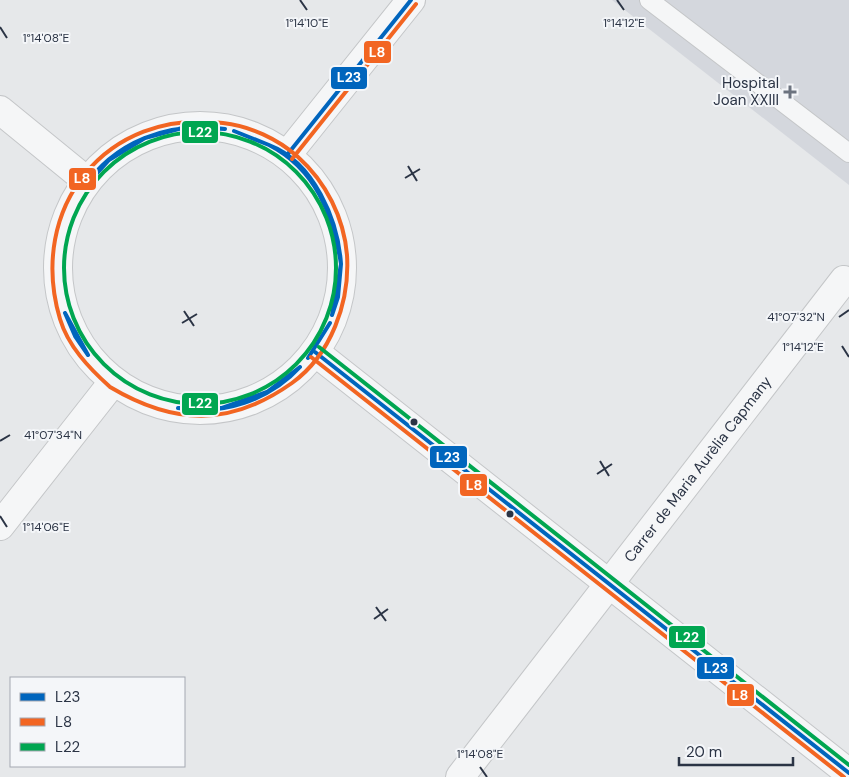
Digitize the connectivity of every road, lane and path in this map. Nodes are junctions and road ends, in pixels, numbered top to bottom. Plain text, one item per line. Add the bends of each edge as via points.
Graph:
1 (411, 0) edge
2 (649, 0) edge
3 (0, 110) edge
4 (849, 153) edge
5 (287, 155) junction
6 (87, 181) junction
7 (844, 280) dead end
8 (315, 352) junction
9 (113, 382) junction
10 (0, 526) edge
11 (609, 584) junction
12 (849, 772) edge
13 (460, 777) edge

1 - 5 street
2 - 4 lane
3 - 6 street
5 - 6 street via 244,132 214,127 168,129 142,138 113,156
5 - 8 street via 310,177 328,206 341,252 341,283 335,312
6 - 9 street via 65,222 58,248 57,276 66,319 79,344
7 - 11 street, Carrer de Maria Aurèlia Capmany
8 - 9 street via 288,380 264,396 234,407 181,409 148,401
8 - 11 street
9 - 10 street
11 - 12 street
11 - 13 street, Carrer de Maria Aurèlia Capmany

